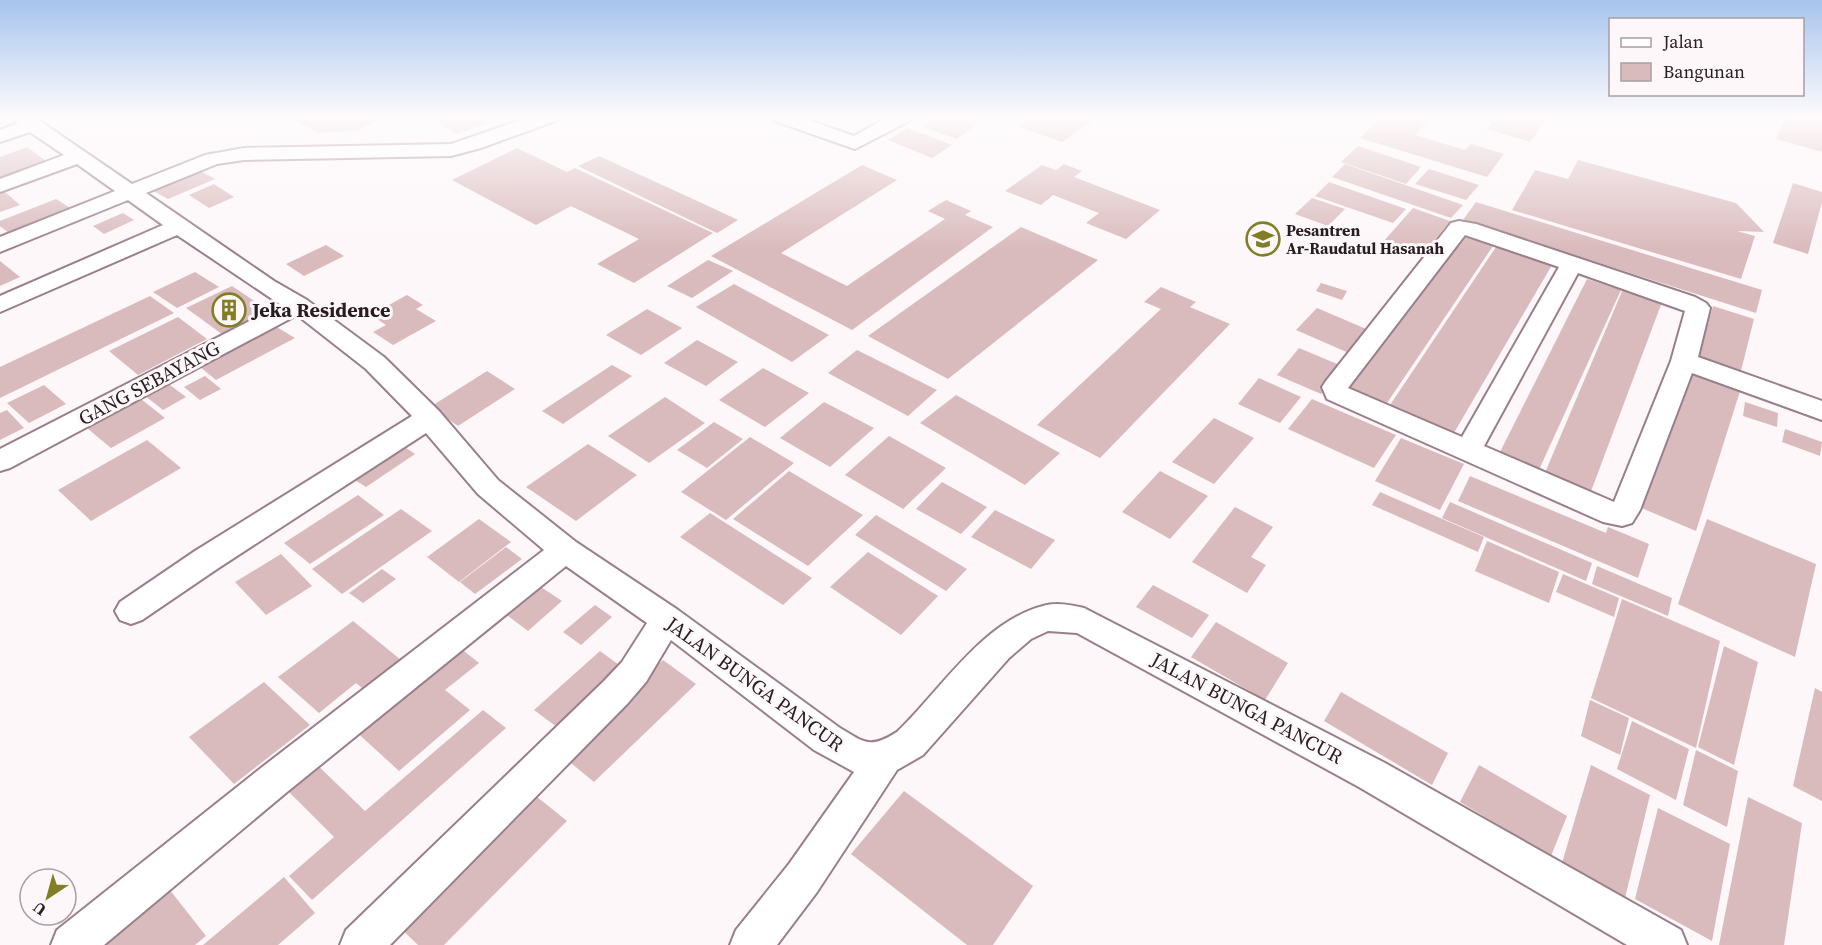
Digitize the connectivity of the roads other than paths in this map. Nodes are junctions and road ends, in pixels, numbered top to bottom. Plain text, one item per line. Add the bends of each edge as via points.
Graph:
1 (67, 161) edge
2 (84, 161) edge
3 (207, 161) edge
4 (0, 186) edge
5 (129, 192) junction
6 (179, 226) junction
7 (0, 245) edge
8 (1572, 264) junction
9 (0, 304) edge
10 (299, 305) junction
11 (1683, 361) junction
12 (1822, 411) edge
13 (429, 418) junction
14 (1467, 452) junction
15 (0, 461) edge
16 (565, 550) junction
17 (131, 611) dead end
18 (667, 619) junction
19 (884, 759) junction
20 (72, 945) edge
21 (361, 945) edge
22 (751, 945) edge
23 (1666, 945) edge

1 - 4 street
2 - 5 street, JALAN BUNGA PANCUR
3 - 5 street
5 - 6 street, JALAN BUNGA PANCUR
5 - 7 street
6 - 9 street
6 - 10 street, JALAN BUNGA PANCUR
8 - 11 street via 1696,306
8 - 14 street
8 - 14 street via 1459,228 1335,387 1342,398
10 - 13 street, JALAN BUNGA PANCUR via 375,363
10 - 15 street, GANG SEBAYANG
11 - 12 street
11 - 14 street via 1622,514
13 - 16 street, JALAN BUNGA PANCUR via 488,487
13 - 17 street
16 - 18 street, JALAN BUNGA PANCUR
16 - 20 street
18 - 19 street, JALAN BUNGA PANCUR via 827,738 854,755 868,760
18 - 21 street via 634,672 616,692
19 - 22 street via 803,878
19 - 23 street, JALAN BUNGA PANCUR via 901,751 922,732 991,654 1014,634 1041,619 1064,617 1084,621 1371,776

